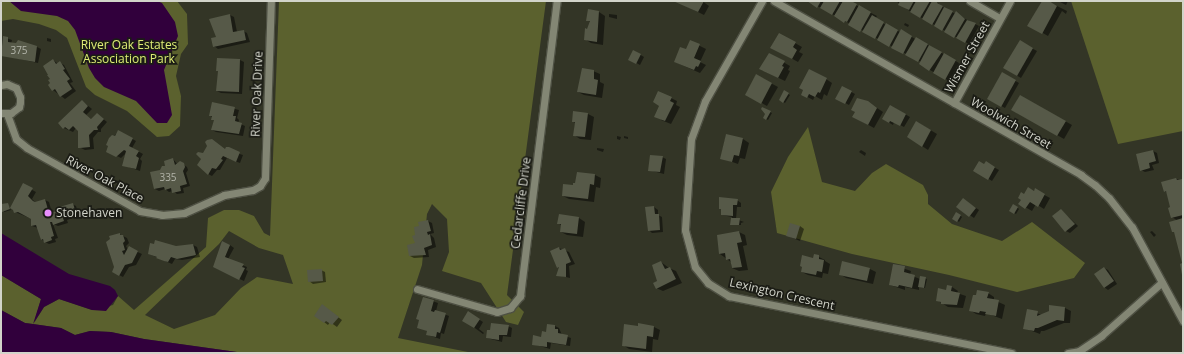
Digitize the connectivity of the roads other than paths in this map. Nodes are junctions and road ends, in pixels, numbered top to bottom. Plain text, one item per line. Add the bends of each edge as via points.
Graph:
1 (271, 1) edge
2 (557, 1) edge
3 (762, 1) edge
4 (774, 1) edge
5 (970, 1) edge
6 (1010, 1) edge
7 (1000, 18) junction
8 (1, 85) edge
9 (954, 103) junction
10 (4, 114) edge
11 (260, 186) joint
12 (1162, 282) junction
13 (418, 289) dead end
14 (1183, 321) edge
15 (1011, 353) edge
16 (1068, 353) edge

1 - 11 street, River Oak Drive via 265,178
2 - 13 street, Cedarcliffe Drive via 520,296 510,308 496,312
3 - 15 street, Lexington Crescent via 705,100 691,139 685,230 695,267 708,283 728,296
4 - 9 street, Woolwich Street
5 - 7 street
6 - 7 street, Wismer Street
7 - 9 street, Wismer Street
8 - 10 street, River Oak Place via 16,88 20,97 16,110
9 - 12 street, Woolwich Street via 1095,185 1132,227
10 - 11 street, River Oak Place via 16,139 27,148 140,211 162,215 184,213 224,195 253,190
12 - 14 street, Woolwich Street
12 - 16 street via 1101,336 1079,351

